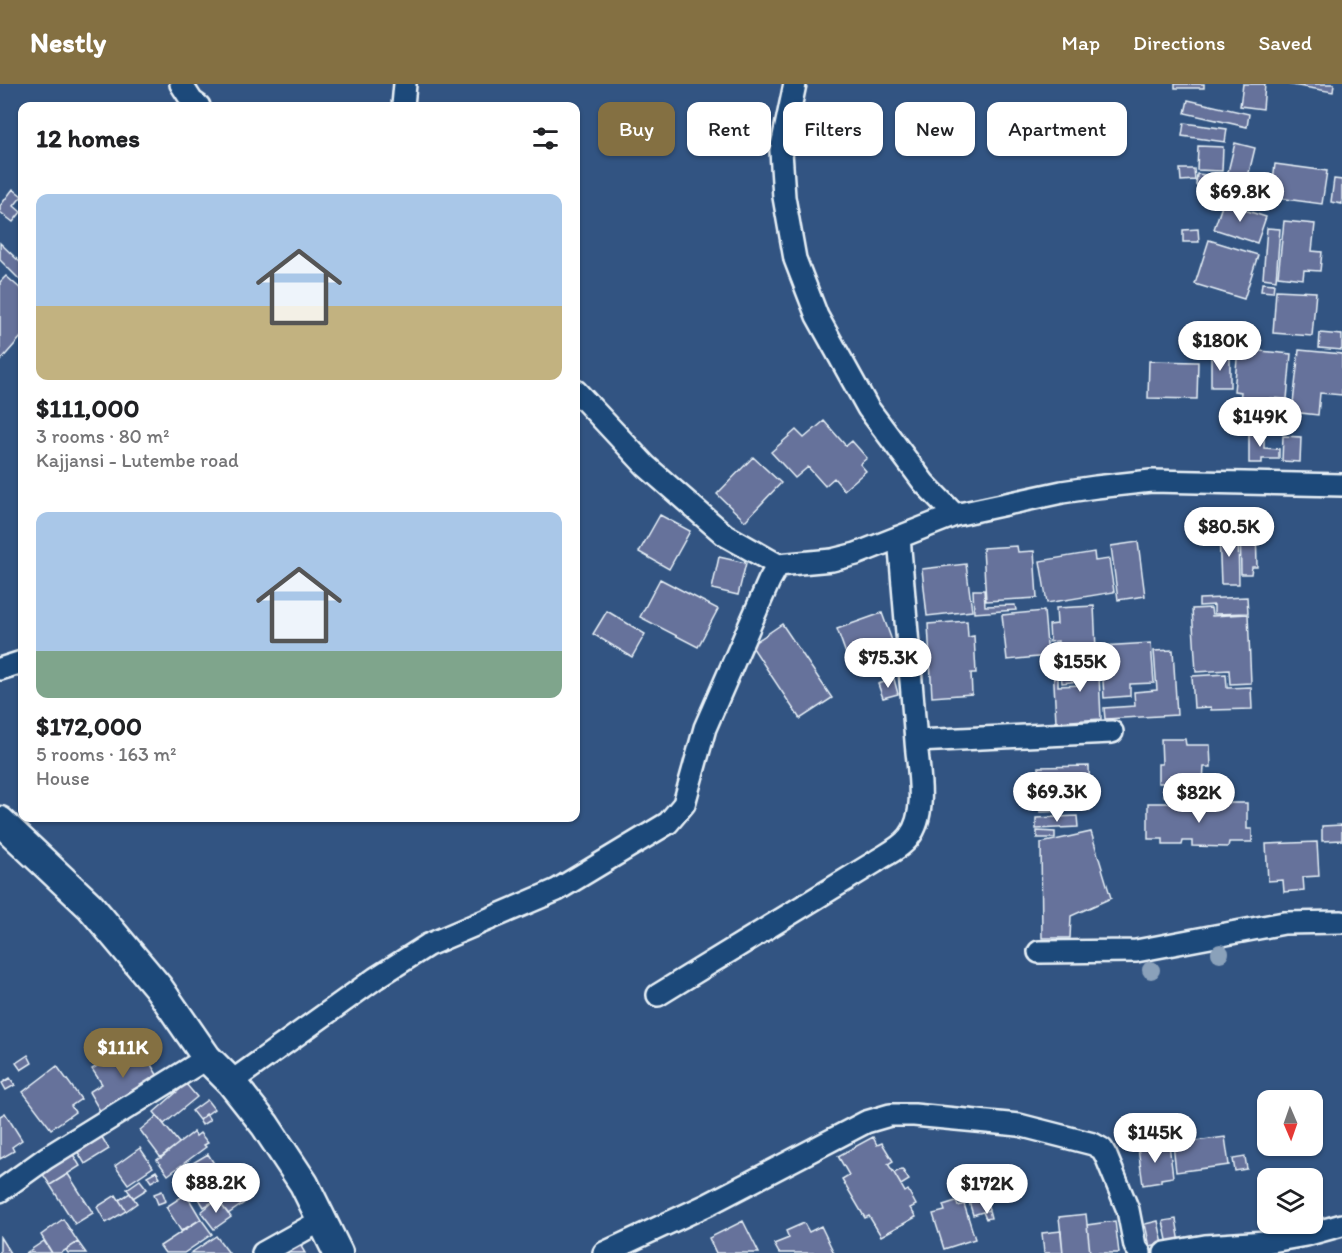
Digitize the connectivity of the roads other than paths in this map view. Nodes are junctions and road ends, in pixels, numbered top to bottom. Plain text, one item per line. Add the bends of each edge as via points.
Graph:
1 (181, 84) edge
2 (405, 84) edge
3 (795, 84) edge
4 (193, 102) edge
5 (403, 102) edge
6 (580, 395) edge
7 (1342, 485) edge
8 (955, 515) junction
9 (899, 537) junction
10 (778, 565) junction
11 (18, 663) edge
12 (0, 669) edge
13 (1112, 732) dead end
14 (916, 741) junction
15 (0, 821) edge
16 (1342, 922) edge
17 (1039, 952) dead end
18 (658, 995) dead end
19 (207, 1058) junction
20 (231, 1082) junction
21 (0, 1191) edge
22 (322, 1220) junction
23 (1342, 1225) edge
24 (263, 1253) edge
25 (338, 1253) edge
26 (604, 1253) edge
27 (1140, 1253) edge
28 (1166, 1253) edge

1 - 4 street
2 - 5 street
3 - 8 street via 781,151 795,259 817,316 868,408 924,483
6 - 10 street via 646,466 725,535
7 - 8 street via 1151,481 1062,492
8 - 9 street
9 - 10 street via 832,560
9 - 14 street
10 - 20 street via 705,728 684,804 668,823 557,890 428,945
11 - 12 street
13 - 14 street
14 - 18 street via 920,798 918,820 907,840
15 - 19 street via 90,906 158,987
16 - 17 street via 1284,923 1136,951
19 - 20 street
19 - 21 street
20 - 22 street via 304,1184
22 - 24 street
22 - 25 street
23 - 28 street via 1266,1242
26 - 27 street via 707,1205 866,1122 890,1115 1018,1125 1093,1144 1106,1156

